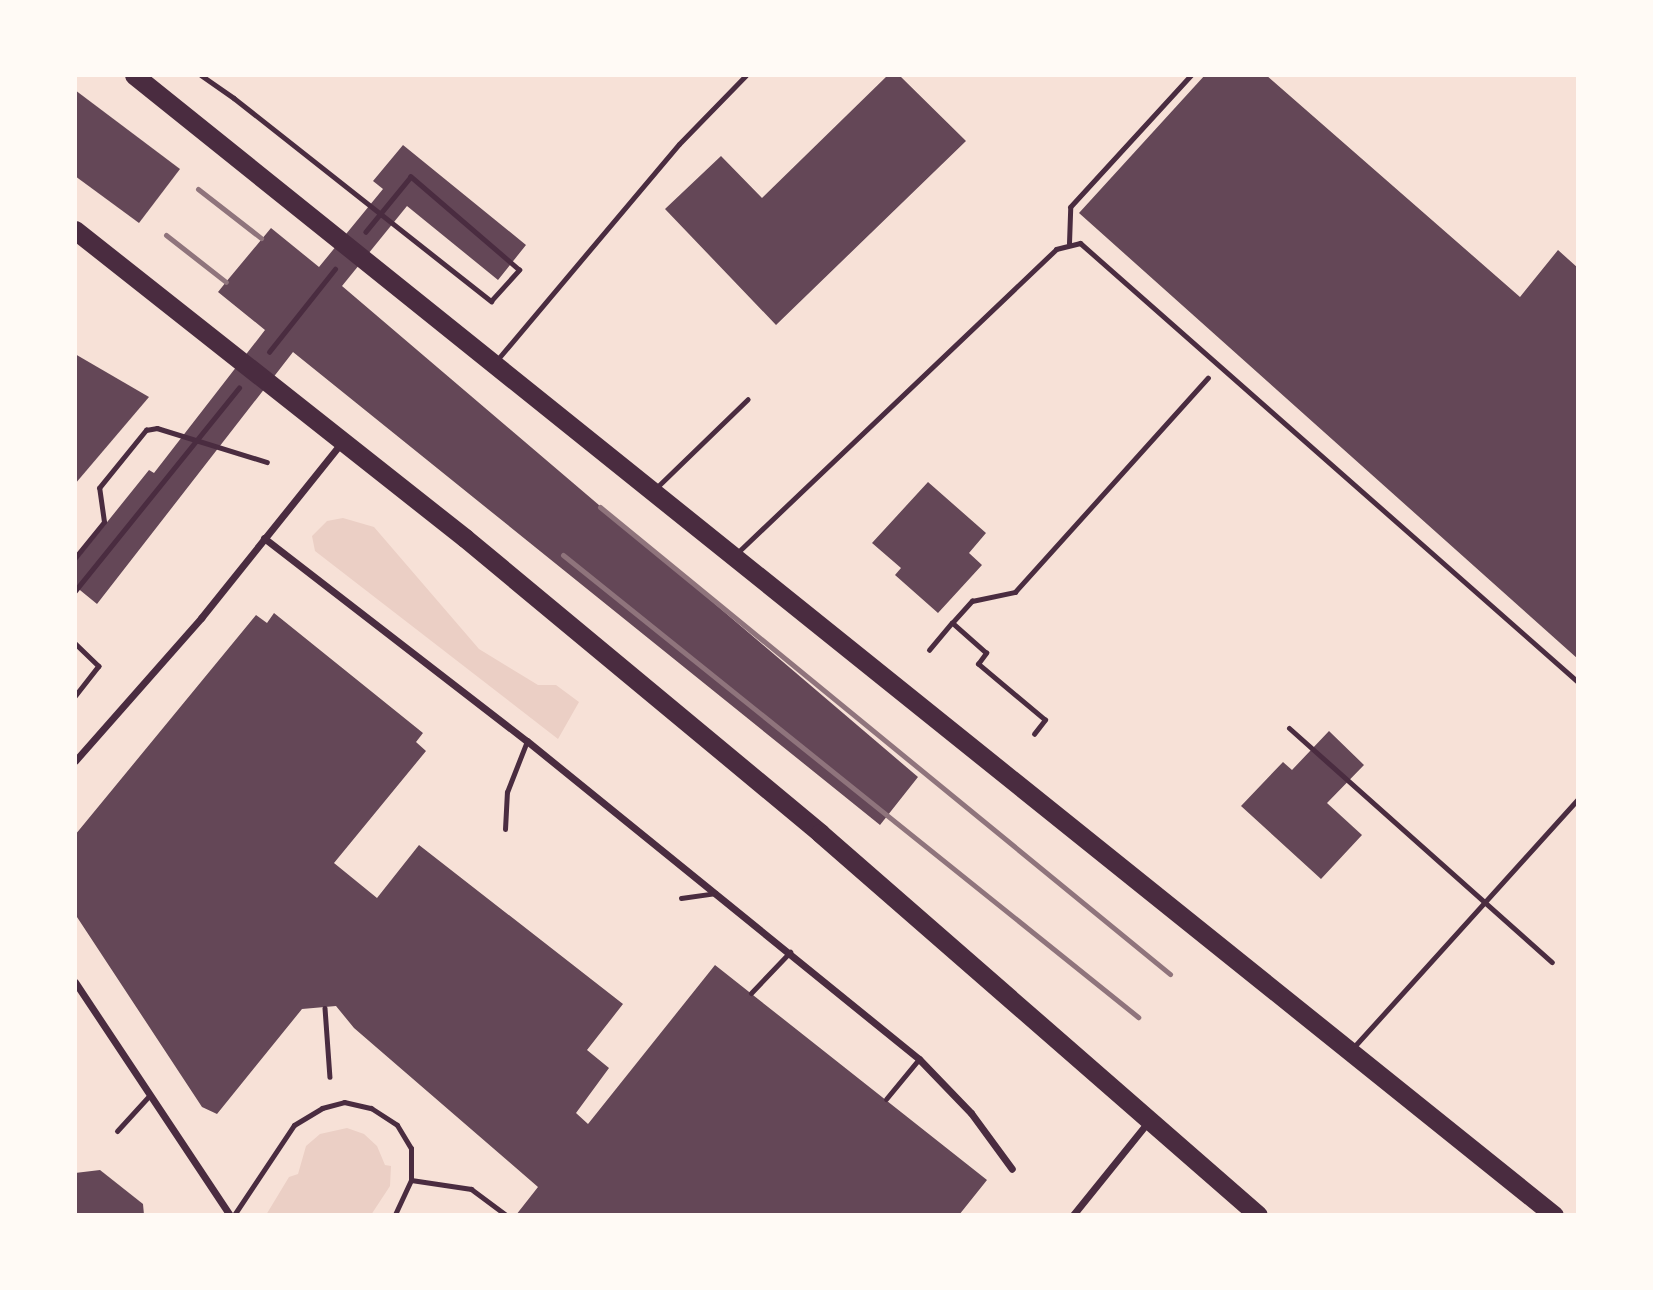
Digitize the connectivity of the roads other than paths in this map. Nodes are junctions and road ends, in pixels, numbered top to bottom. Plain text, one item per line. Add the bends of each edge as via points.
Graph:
1 (134, 75) edge
2 (746, 75) edge
3 (1191, 75) edge
4 (75, 230) edge
5 (1069, 243) junction
6 (495, 363) junction
7 (748, 399) dead end
8 (342, 442) junction
9 (653, 491) junction
10 (264, 538) junction
11 (734, 557) junction
12 (1578, 682) edge
13 (1289, 728) dead end
14 (527, 741) junction
15 (75, 761) edge
16 (1578, 799) edge
17 (505, 829) dead end
18 (716, 893) junction
19 (681, 898) dead end
20 (1484, 901) junction
21 (790, 952) junction
22 (1552, 962) dead end
23 (75, 982) edge
24 (751, 993) dead end
25 (1350, 1051) junction
26 (919, 1059) junction
27 (148, 1097) junction
28 (886, 1100) dead end
29 (1148, 1121) junction
30 (117, 1130) dead end
31 (1013, 1169) dead end
32 (411, 1180) junction
33 (232, 1215) edge
34 (395, 1215) edge
35 (506, 1215) edge
36 (1073, 1215) edge
37 (1258, 1215) edge
38 (1554, 1215) edge

1 - 6 highway
2 - 6 lane via 660,165
3 - 5 lane via 1070,207
4 - 8 highway
5 - 11 lane via 1056,249
5 - 12 lane via 1080,243
6 - 9 highway
7 - 9 lane
8 - 10 street
8 - 29 highway via 820,833
9 - 11 highway
10 - 14 street
10 - 15 street via 201,618
11 - 25 highway
13 - 20 lane
14 - 17 lane via 507,792
14 - 18 street
16 - 20 lane
18 - 19 lane
18 - 21 street
20 - 22 lane
20 - 25 lane
21 - 24 lane
21 - 26 street
23 - 27 street
25 - 38 highway
26 - 28 lane
26 - 31 street via 971,1113
27 - 30 lane
27 - 33 street
29 - 36 street
29 - 37 highway
32 - 33 lane via 411,1148 397,1125 371,1108 344,1102 322,1108 294,1125
32 - 34 lane
32 - 35 lane via 471,1189

